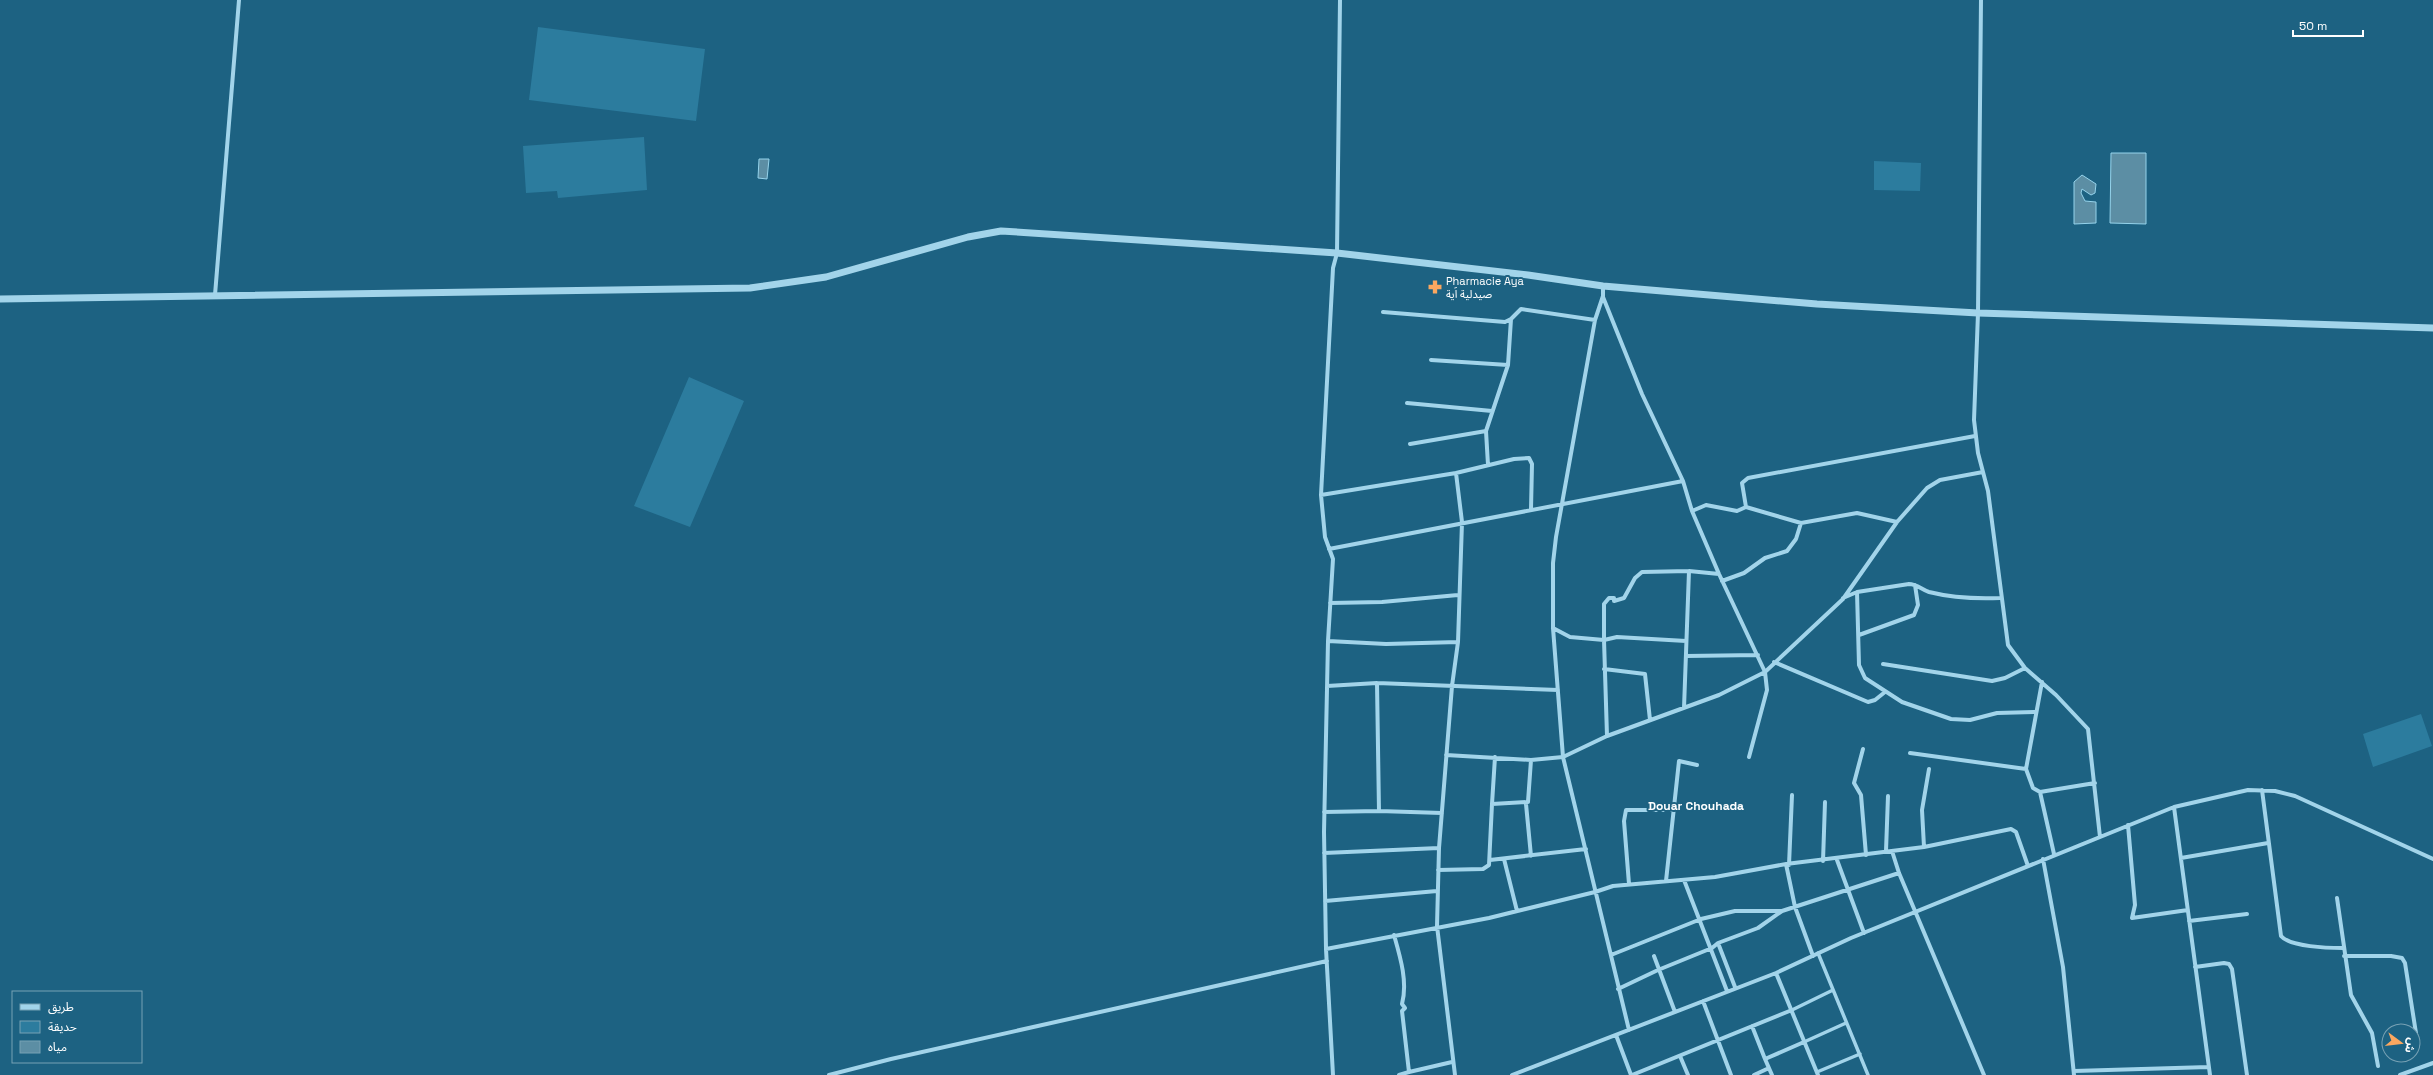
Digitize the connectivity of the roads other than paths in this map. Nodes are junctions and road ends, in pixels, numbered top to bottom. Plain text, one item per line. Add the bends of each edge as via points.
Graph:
1 (239, 0) edge
2 (1340, 0) edge
3 (1981, 0) edge
4 (1337, 253) junction
5 (1603, 286) junction
6 (212, 296) junction
7 (1603, 296) junction
8 (0, 299) edge
9 (1383, 312) dead end
10 (1978, 313) junction
11 (1511, 319) junction
12 (1595, 320) junction
13 (2433, 328) edge
14 (1431, 360) dead end
15 (1508, 365) junction
16 (1407, 403) dead end
17 (1492, 411) junction
18 (1486, 431) junction
19 (1975, 436) junction
20 (1410, 444) dead end
21 (1488, 465) junction
22 (1983, 472) junction
23 (1456, 473) junction
24 (1683, 482) junction
25 (1321, 495) junction
26 (1562, 504) junction
27 (1746, 507) junction
28 (1531, 509) junction
29 (1692, 511) junction
30 (1462, 522) junction
31 (1897, 522) junction
32 (1801, 523) junction
33 (1329, 549) junction
34 (1689, 571) junction
35 (1719, 574) junction
36 (1722, 581) junction
37 (1915, 585) junction
38 (1857, 592) junction
39 (1458, 595) junction
40 (2000, 598) junction
41 (1843, 599) junction
42 (1330, 603) junction
43 (1553, 628) junction
44 (1859, 635) junction
45 (1604, 640) junction
46 (1328, 641) junction
47 (1686, 641) junction
48 (1458, 642) junction
49 (1758, 655) junction
50 (1686, 656) junction
51 (1774, 662) junction
52 (1883, 664) dead end
53 (2025, 668) junction
54 (1604, 669) junction
55 (1765, 672) junction
56 (2042, 682) junction
57 (1377, 683) junction
58 (1326, 686) junction
59 (1452, 686) junction
60 (1558, 690) junction
61 (1885, 692) junction
62 (1684, 708) junction
63 (2035, 712) junction
64 (1650, 720) junction
65 (1607, 736) junction
66 (1863, 748) dead end
67 (1910, 753) dead end
68 (1446, 755) junction
69 (1495, 757) junction
70 (1563, 757) junction
71 (1749, 757) dead end
72 (1531, 760) junction
73 (1697, 765) dead end
74 (1929, 769) dead end
75 (2026, 769) junction
76 (2095, 783) junction
77 (2262, 790) junction
78 (2040, 792) junction
79 (1792, 795) dead end
80 (1888, 796) dead end
81 (1825, 802) dead end
82 (1492, 804) junction
83 (1526, 804) junction
84 (2174, 807) junction
85 (1673, 810) junction
86 (1380, 811) junction
87 (1324, 812) junction
88 (1442, 813) junction
89 (2128, 825) junction
90 (2100, 837) junction
91 (2268, 844) junction
92 (1924, 846) junction
93 (1439, 848) junction
94 (1586, 850) junction
95 (1886, 851) junction
96 (1892, 851) junction
97 (1324, 853) junction
98 (2054, 854) junction
99 (1866, 855) junction
100 (1531, 856) junction
101 (2181, 858) junction
102 (1504, 859) junction
103 (2043, 859) junction
104 (2433, 859) edge
105 (1490, 860) junction
106 (1836, 860) junction
107 (1823, 861) junction
108 (1787, 865) junction
109 (2028, 866) junction
110 (1438, 870) junction
111 (1899, 873) junction
112 (1684, 880) junction
113 (1666, 881) junction
114 (1629, 884) junction
115 (1437, 891) junction
116 (1847, 891) junction
117 (1595, 892) junction
118 (2337, 898) dead end
119 (1325, 901) junction
120 (1795, 907) junction
121 (2188, 910) junction
122 (1517, 911) junction
123 (1782, 911) junction
124 (1916, 913) junction
125 (2247, 914) dead end
126 (1700, 918) junction
127 (2189, 921) junction
128 (1437, 926) junction
129 (1864, 933) junction
130 (1394, 936) junction
131 (1718, 943) junction
132 (1712, 948) junction
133 (2343, 948) junction
134 (1326, 949) junction
135 (1818, 953) junction
136 (1611, 955) junction
137 (1654, 956) dead end
138 (1813, 956) junction
139 (2344, 956) junction
140 (1327, 961) junction
141 (2195, 967) junction
142 (1658, 970) junction
143 (1776, 973) junction
144 (1735, 987) junction
145 (1618, 989) junction
146 (1833, 990) junction
147 (1727, 991) junction
148 (1703, 1002) junction
149 (1792, 1010) junction
150 (1675, 1012) junction
151 (1846, 1023) junction
152 (2414, 1023) edge
153 (1752, 1026) junction
154 (1629, 1030) junction
155 (1616, 1035) junction
156 (1718, 1040) junction
157 (1804, 1042) junction
158 (1860, 1054) junction
159 (1680, 1056) junction
160 (1765, 1059) junction
161 (1452, 1062) junction
162 (2433, 1063) edge
163 (2378, 1066) dead end
164 (2209, 1067) junction
165 (1769, 1068) junction
166 (1409, 1072) junction
167 (1817, 1073) edge
168 (2074, 1073) edge
169 (829, 1075) edge
170 (1333, 1075) edge
171 (1399, 1075) edge
172 (1455, 1075) edge
173 (1512, 1075) edge
174 (1632, 1075) edge
175 (1688, 1075) edge
176 (1731, 1075) edge
177 (1754, 1075) edge
178 (1772, 1075) edge
179 (1868, 1075) edge
180 (1984, 1075) edge
181 (2210, 1075) edge
182 (2247, 1075) edge
183 (2400, 1075) edge

1 - 6 street
2 - 4 street
3 - 10 street
4 - 5 street
4 - 6 street via 995,232 826,277 750,288
4 - 25 street via 1333,268
5 - 7 street
5 - 10 street via 1817,304
6 - 8 street
7 - 12 street
7 - 24 street via 1642,394
9 - 11 street via 1505,322
10 - 13 street
10 - 19 street
11 - 12 street via 1521,309
11 - 15 street
12 - 26 street
14 - 15 street
15 - 17 street
16 - 17 street
17 - 18 street
18 - 20 street
18 - 21 street
19 - 22 street
19 - 27 street via 1748,478 1742,482
21 - 23 street
21 - 28 street via 1526,457 1530,459
22 - 31 street via 1933,484 1921,493
22 - 40 street via 1990,503
23 - 25 street
23 - 30 street
24 - 26 street
24 - 29 street
25 - 33 street
26 - 28 street
26 - 43 street via 1554,556
27 - 29 street via 1737,511 1706,505
27 - 32 street
28 - 30 street
29 - 35 street
30 - 33 street
30 - 39 street
31 - 32 street via 1856,513
31 - 41 street
32 - 36 street via 1796,539 1787,551 1765,558 1744,573
33 - 42 street via 1333,559
34 - 35 street
34 - 45 street via 1646,571 1638,574 1624,598 1614,601 1614,598 1609,598 1604,604
34 - 47 street
35 - 36 street
36 - 49 street
37 - 38 street
37 - 40 street via 1928,591 1969,599
37 - 44 street via 1918,605 1914,615
38 - 41 street
38 - 44 street
39 - 42 street via 1382,602
39 - 48 street
40 - 53 street via 2008,645
41 - 51 street
42 - 46 street
43 - 45 street via 1573,638
43 - 60 street
44 - 61 street via 1862,675
45 - 47 street via 1623,637
45 - 54 street
46 - 48 street via 1386,644
46 - 58 street
47 - 50 street
48 - 59 street
49 - 50 street
49 - 55 street
50 - 62 street
51 - 55 street
51 - 61 street via 1868,702
52 - 53 street via 1992,681
53 - 56 street
54 - 64 street via 1645,674
54 - 65 street
55 - 62 street via 1719,695
55 - 71 street via 1767,690
56 - 63 street
56 - 76 street via 2088,729
57 - 58 street
57 - 59 street
57 - 86 street
58 - 87 street
59 - 60 street
59 - 68 street
60 - 70 street
61 - 63 street via 1902,702 1951,719 1970,720 1997,713
62 - 64 street
63 - 75 street
64 - 65 street
65 - 70 street
66 - 99 street via 1854,784 1860,794
67 - 75 street
68 - 69 street
68 - 88 street
69 - 72 street
69 - 82 street
70 - 72 street
70 - 94 street
72 - 83 street
73 - 85 street via 1679,761
74 - 92 street via 1922,810
75 - 78 street via 2034,790
76 - 78 street
76 - 90 street
77 - 84 street via 2230,793
77 - 91 street
77 - 104 street via 2313,802
78 - 98 street
79 - 108 street
80 - 95 street
81 - 107 street
82 - 83 street
82 - 105 street
83 - 100 street
84 - 89 street
84 - 101 street
85 - 113 street
85 - 114 street via 1626,810 1624,821
86 - 87 street
86 - 88 street
87 - 97 street
88 - 93 street
89 - 90 street
89 - 121 street via 2135,905 2132,918
90 - 98 street
91 - 101 street
91 - 133 street via 2281,936 2290,942 2324,948
92 - 96 street
92 - 109 street via 2011,829 2016,832
93 - 97 street
93 - 110 street
94 - 100 street
94 - 117 street
95 - 96 street
95 - 99 street
96 - 111 street
97 - 119 street
98 - 103 street
99 - 106 street
100 - 102 street
101 - 121 street
102 - 105 street
102 - 122 street
103 - 109 street
103 - 168 street via 2063,968
105 - 110 street via 1483,869
106 - 107 street
106 - 116 street
107 - 108 street
108 - 112 street
108 - 120 street
109 - 124 street
110 - 115 street
111 - 116 street
111 - 124 street
112 - 113 street
112 - 126 street
113 - 114 street
114 - 117 street
115 - 119 street
115 - 128 street
116 - 120 street
116 - 129 street
117 - 122 street
117 - 136 street
118 - 133 street
119 - 134 street
120 - 123 street
120 - 138 street
121 - 127 street
122 - 128 street
123 - 126 street via 1735,911
123 - 131 street via 1753,931
124 - 129 street
124 - 180 street
125 - 127 street
126 - 132 street
126 - 136 street
127 - 141 street
128 - 130 street
128 - 161 street
129 - 135 street
130 - 134 street
130 - 166 street via 1405,991 1402,1004 1405,1008 1402,1011
131 - 132 street
131 - 144 street
132 - 142 street
132 - 147 street
133 - 139 street
134 - 140 street
135 - 138 street
135 - 146 street
136 - 145 street
137 - 142 street
138 - 143 street
139 - 152 street via 2402,958 2405,963
139 - 163 street via 2351,995 2372,1032
140 - 169 street
140 - 170 street
141 - 164 street
141 - 182 street via 2224,963 2229,964 2232,969
142 - 145 street
142 - 150 street
143 - 144 street
143 - 149 street
144 - 147 street
145 - 154 street
146 - 149 street
146 - 151 street
147 - 148 street
148 - 150 street
148 - 156 street
149 - 153 street
149 - 157 street
150 - 154 street
151 - 157 street
151 - 158 street
153 - 156 street
153 - 160 street
154 - 155 street
155 - 173 street
155 - 174 street
156 - 159 street
156 - 176 street
157 - 160 street
157 - 167 street
158 - 167 street
158 - 179 street
159 - 174 street
159 - 175 street
160 - 165 street
161 - 166 street
161 - 172 street
162 - 183 street
164 - 168 street
164 - 181 street
165 - 177 street
165 - 178 street
166 - 171 street

